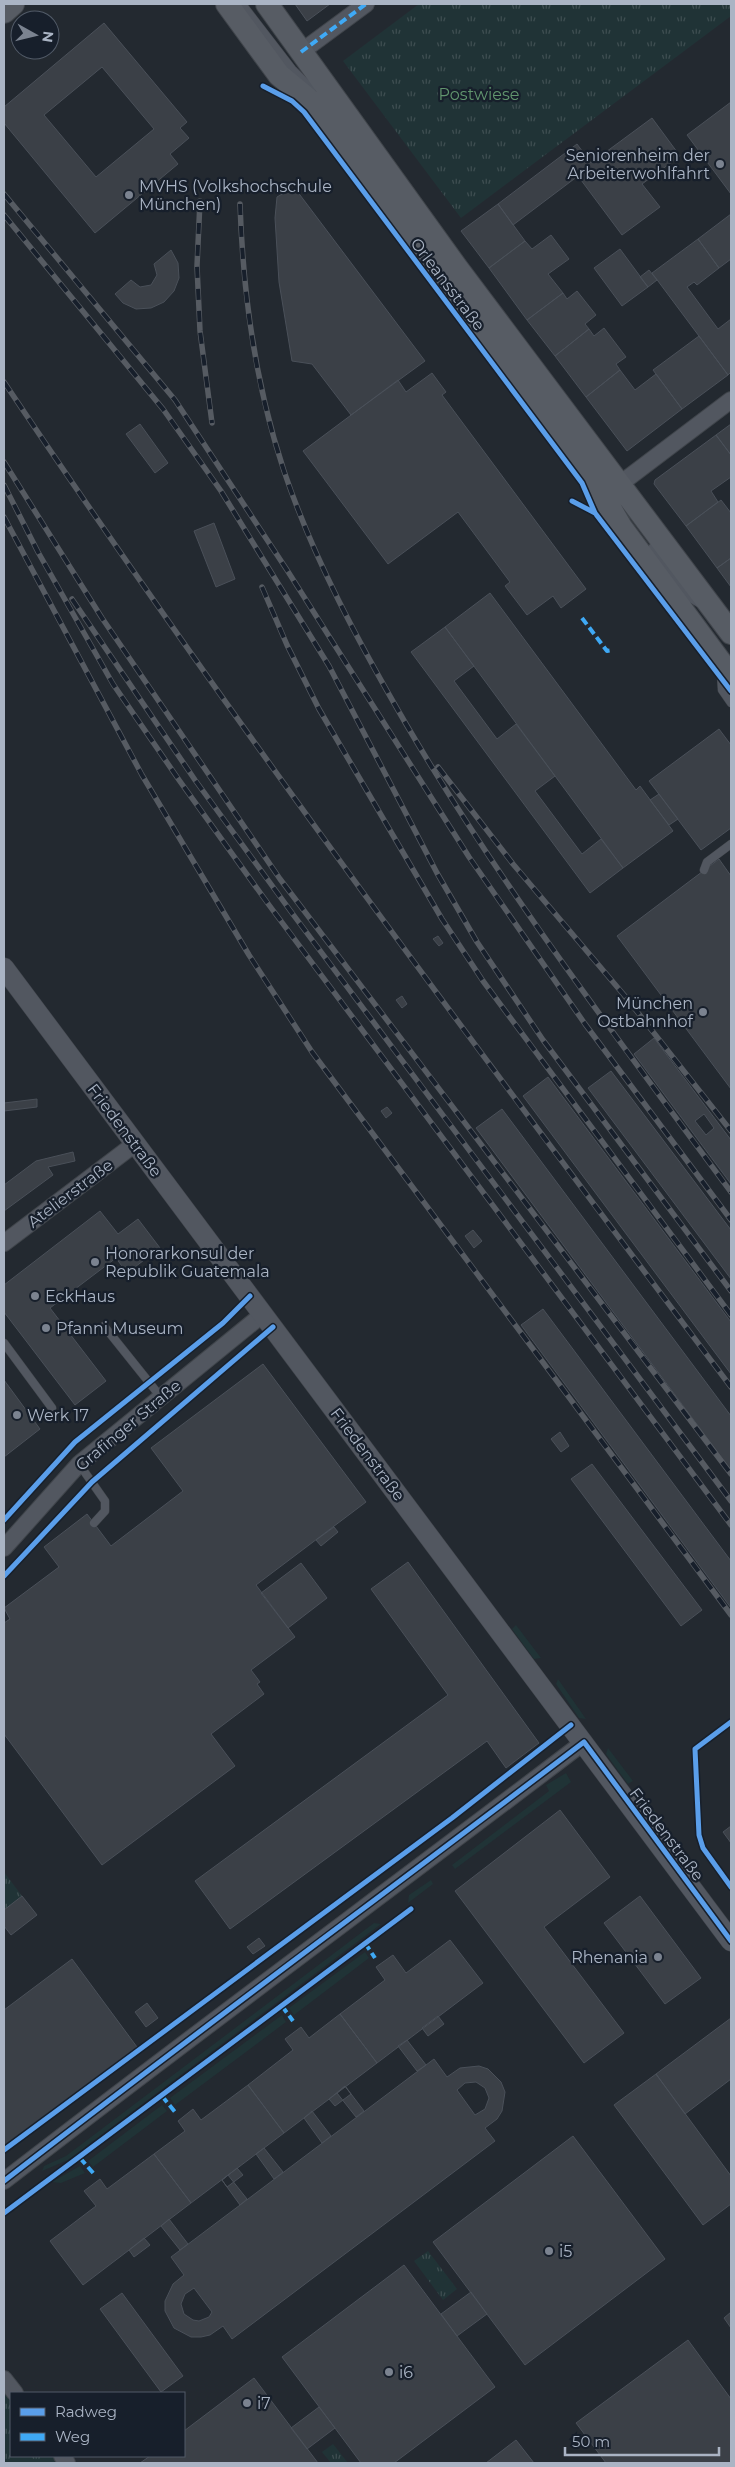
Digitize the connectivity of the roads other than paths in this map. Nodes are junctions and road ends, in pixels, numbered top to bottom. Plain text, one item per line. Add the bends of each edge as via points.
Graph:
1 (13, 4) edge
2 (227, 4) edge
3 (242, 4) edge
4 (267, 4) edge
5 (366, 4) edge
6 (4, 12) edge
7 (301, 52) junction
8 (320, 96) dead end
9 (377, 172) dead end
10 (731, 400) edge
11 (613, 491) junction
12 (718, 615) junction
13 (731, 633) edge
14 (725, 669) edge
15 (731, 703) edge
16 (731, 844) edge
17 (704, 870) dead end
18 (4, 968) edge
19 (136, 1143) junction
20 (4, 1243) edge
21 (263, 1314) junction
22 (104, 1326) dead end
23 (4, 1343) edge
24 (160, 1396) junction
25 (52, 1408) dead end
26 (79, 1464) junction
27 (94, 1523) dead end
28 (4, 1548) edge
29 (584, 1742) junction
30 (731, 1941) edge
31 (4, 2181) edge
32 (4, 2379) edge
33 (14, 2392) edge

1 - 6 main road
2 - 11 main road, Orleansstraße via 279,75 314,104 591,475
3 - 8 lane via 292,69
4 - 7 main road, Orleansstraße
5 - 7 street
7 - 11 main road, Orleansstraße
9 - 11 lane
10 - 11 street
11 - 12 main road, Orleansstraße
11 - 12 lane via 687,596
11 - 14 main road, Orleansstraße via 621,527
12 - 13 main road, Orleansstraße
14 - 15 lane, Orleansstraße via 722,690
16 - 17 lane via 707,862
18 - 19 street, Friedenstraße
19 - 20 street, Atelierstraße
19 - 21 street, Friedenstraße
21 - 24 street, Grafinger Straße
21 - 29 street, Friedenstraße
22 - 24 lane
23 - 25 lane
24 - 26 street, Grafinger Straße
26 - 27 lane via 105,1501 106,1511
26 - 28 street, Grafinger Straße
29 - 30 street, Friedenstraße
29 - 31 street via 228,2008
32 - 33 street

